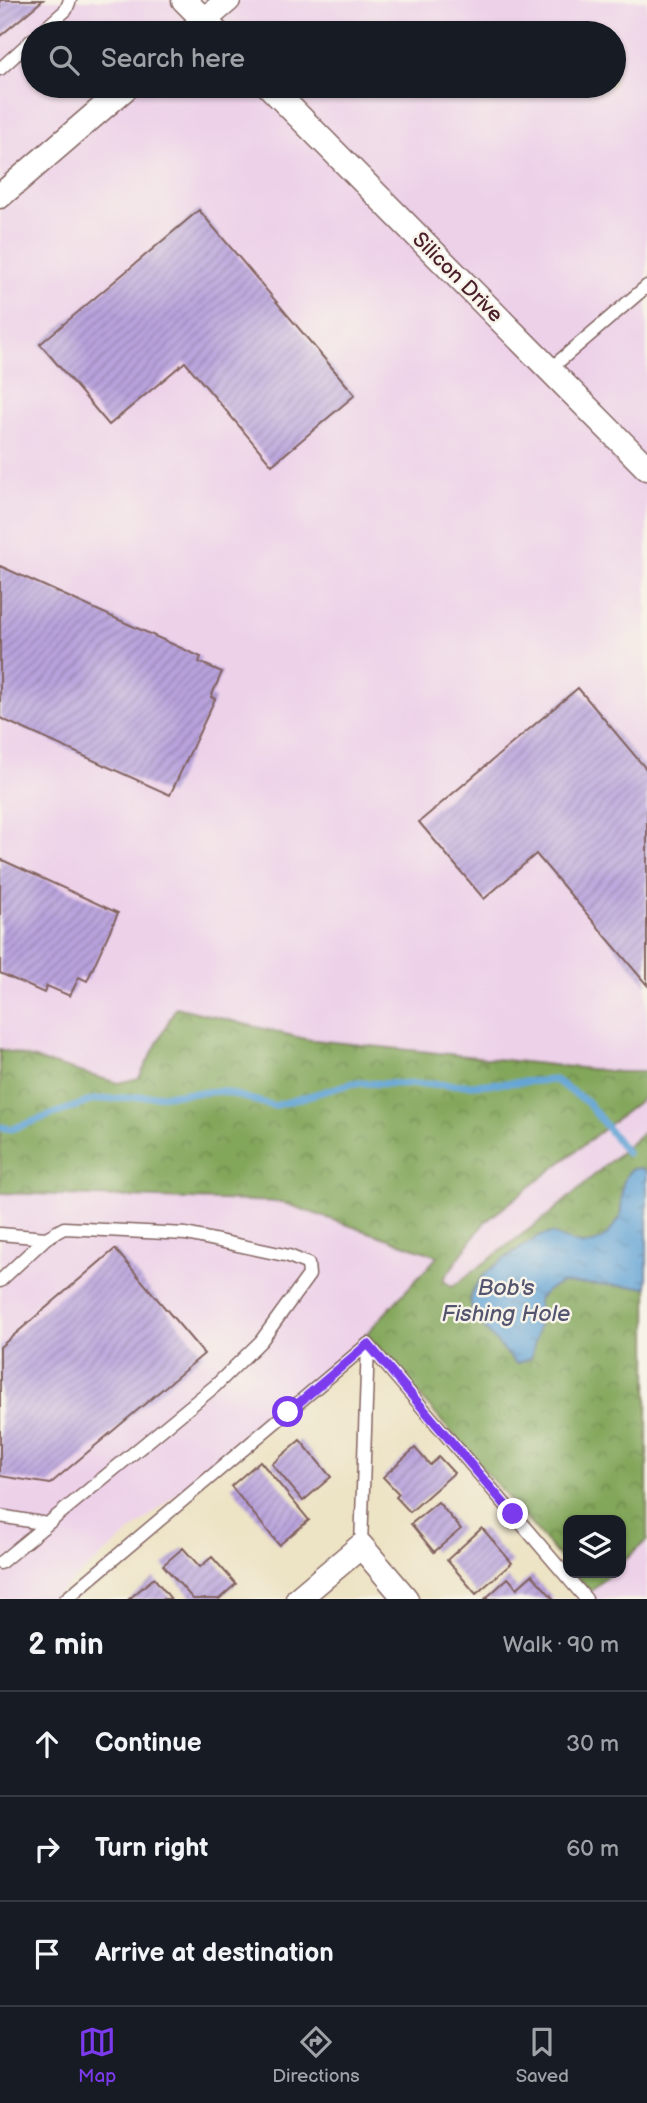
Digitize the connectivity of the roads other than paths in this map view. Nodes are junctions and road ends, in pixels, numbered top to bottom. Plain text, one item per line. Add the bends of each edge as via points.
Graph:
1 (71, 0) edge
2 (184, 0) edge
3 (228, 0) edge
4 (54, 21) edge
5 (198, 21) edge
6 (211, 21) edge
7 (21, 50) edge
8 (0, 69) edge
9 (113, 98) edge
10 (281, 98) edge
11 (2, 189) edge
12 (647, 286) edge
13 (550, 369) junction
14 (647, 468) edge
15 (0, 1234) edge
16 (47, 1238) junction
17 (0, 1281) edge
18 (368, 1344) junction
19 (0, 1516) edge
20 (47, 1524) junction
21 (361, 1546) junction
22 (0, 1563) edge
23 (66, 1599) edge
24 (298, 1599) edge
25 (406, 1599) edge
26 (586, 1599) edge

1 - 4 lane
2 - 5 street
3 - 6 street
7 - 8 lane
9 - 11 street
10 - 13 street, Silicon Drive
12 - 13 lane
13 - 14 street, Silicon Drive
15 - 16 lane
16 - 17 lane
16 - 20 lane via 64,1228 186,1234 289,1256 308,1264 309,1275 261,1341 224,1377
18 - 21 lane
18 - 23 lane
18 - 26 lane
19 - 20 lane
20 - 22 lane
21 - 24 street
21 - 25 street

